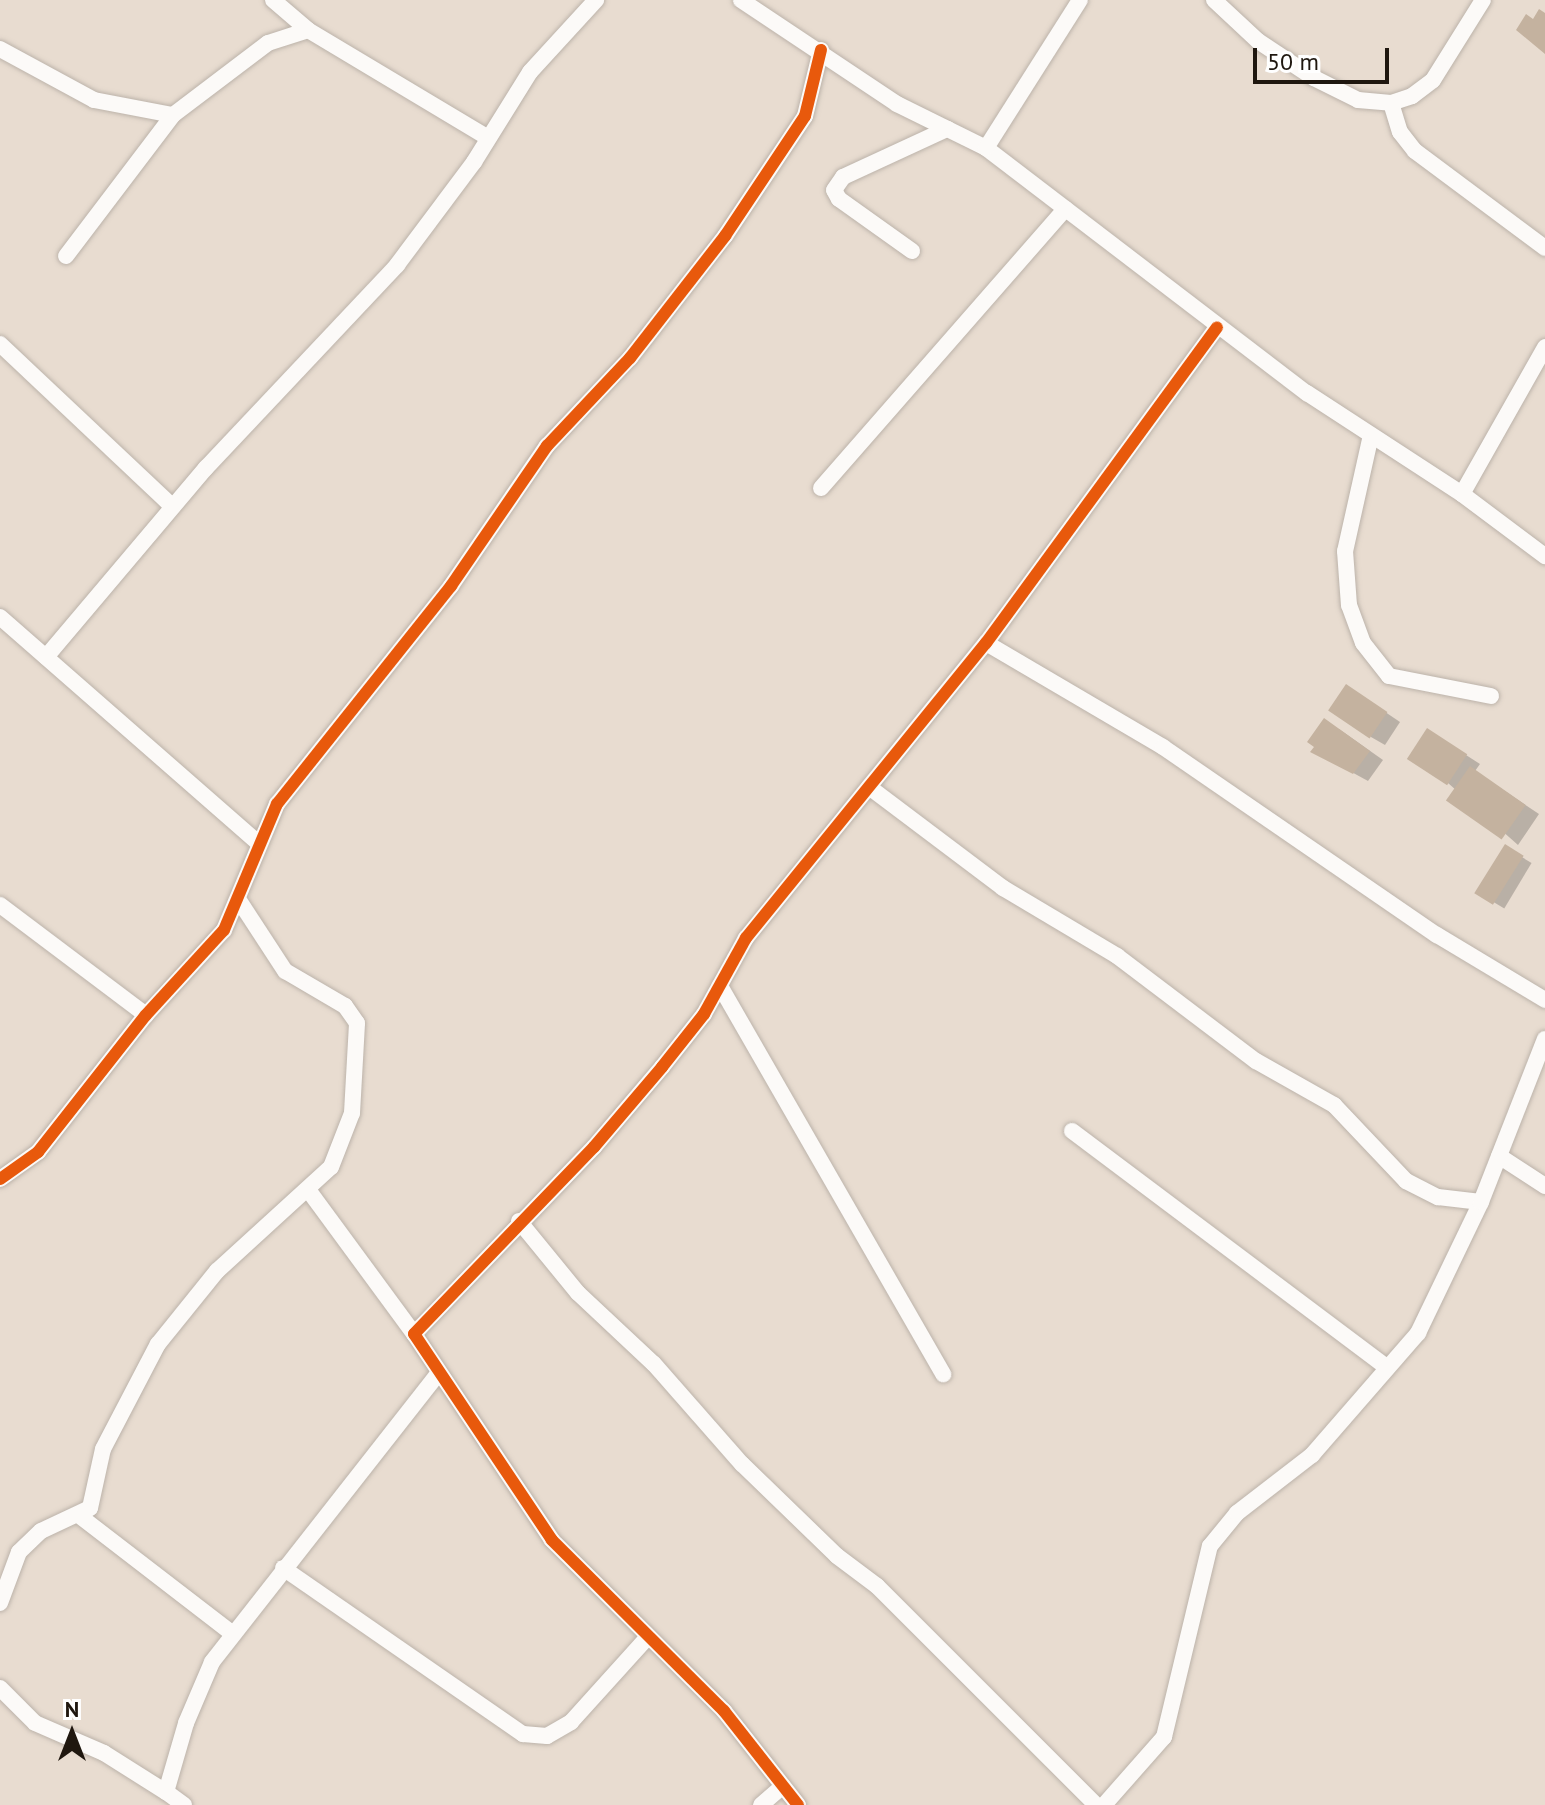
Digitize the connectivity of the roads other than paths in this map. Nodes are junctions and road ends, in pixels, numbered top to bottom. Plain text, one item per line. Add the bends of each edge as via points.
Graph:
1 (273, 0) edge
2 (596, 0) edge
3 (741, 0) edge
4 (1080, 0) edge
5 (1214, 0) edge
6 (1483, 0) edge
7 (308, 30) junction
8 (0, 49) edge
9 (821, 50) junction
10 (1391, 103) junction
11 (173, 115) junction
12 (947, 129) junction
13 (487, 137) junction
14 (986, 148) junction
15 (1065, 209) junction
16 (1545, 248) edge
17 (912, 251) dead end
18 (66, 256) dead end
19 (1217, 327) junction
20 (0, 344) edge
21 (1545, 347) edge
22 (1371, 435) junction
23 (821, 488) dead end
24 (1462, 494) junction
25 (172, 506) junction
26 (1545, 556) edge
27 (0, 617) edge
28 (986, 643) junction
29 (46, 657) junction
30 (1491, 696) dead end
31 (869, 787) junction
32 (259, 844) junction
33 (240, 902) junction
34 (0, 905) edge
35 (720, 986) junction
36 (1545, 1000) edge
37 (146, 1015) junction
38 (1545, 1039) edge
39 (1072, 1131) dead end
40 (1499, 1156) junction
41 (2, 1181) edge
42 (1545, 1186) edge
43 (309, 1191) junction
44 (1481, 1202) junction
45 (519, 1221) junction
46 (414, 1334) junction
47 (1386, 1367) junction
48 (943, 1374) dead end
49 (437, 1375) junction
50 (81, 1517) junction
51 (283, 1568) junction
52 (0, 1603) edge
53 (233, 1634) junction
54 (647, 1638) junction
55 (0, 1688) edge
56 (783, 1786) junction
57 (166, 1792) junction
58 (184, 1805) edge
59 (761, 1805) edge
60 (798, 1805) edge
61 (1096, 1805) edge
62 (1104, 1805) edge

1 - 7 street
2 - 13 street via 530,72
3 - 9 street
4 - 14 street
5 - 10 street via 1258,41 1314,78 1358,100
6 - 10 street via 1433,80
7 - 11 street via 268,43
7 - 13 street
8 - 11 street via 94,100
9 - 12 street via 897,104
9 - 32 street via 805,116 725,236 630,358 547,446 451,586 277,804
10 - 16 street via 1400,132 1415,151
11 - 18 street
12 - 14 street
12 - 17 street via 843,177 834,190 839,199
13 - 25 street via 397,265
14 - 15 street
15 - 19 street
15 - 23 street
19 - 22 street
19 - 28 street
20 - 25 street
21 - 24 street
22 - 24 street
22 - 30 street via 1345,551 1349,605 1363,643 1389,676
24 - 26 street
25 - 29 street
27 - 29 street
28 - 31 street
28 - 36 street via 1175,754 1437,935
29 - 32 street
31 - 35 street via 756,925
31 - 44 street via 1003,888 1117,956 1256,1061 1334,1105 1406,1181 1438,1197
32 - 33 street
33 - 37 street via 224,930
33 - 43 street via 285,971 345,1006 357,1023 352,1113 331,1167
34 - 37 street
35 - 45 street via 662,1067 594,1147
35 - 48 street
37 - 41 street via 38,1152
38 - 40 street
39 - 47 street
40 - 42 street
40 - 44 street
43 - 46 street
43 - 50 street via 217,1271 158,1344 103,1449 90,1508
44 - 47 street via 1418,1333
45 - 46 street
45 - 61 street via 578,1293 654,1364 742,1464 837,1556 877,1586
46 - 49 street
47 - 62 street via 1312,1455 1221,1528 1210,1546 1164,1737
49 - 51 street
49 - 54 street via 552,1540
50 - 52 street via 41,1531 19,1552
50 - 53 street
51 - 53 street
51 - 54 street via 523,1734 547,1736 571,1722
53 - 57 street via 212,1662 191,1711
54 - 56 street via 724,1711
55 - 57 street via 35,1723 104,1753
56 - 59 street
56 - 60 street
57 - 58 street

